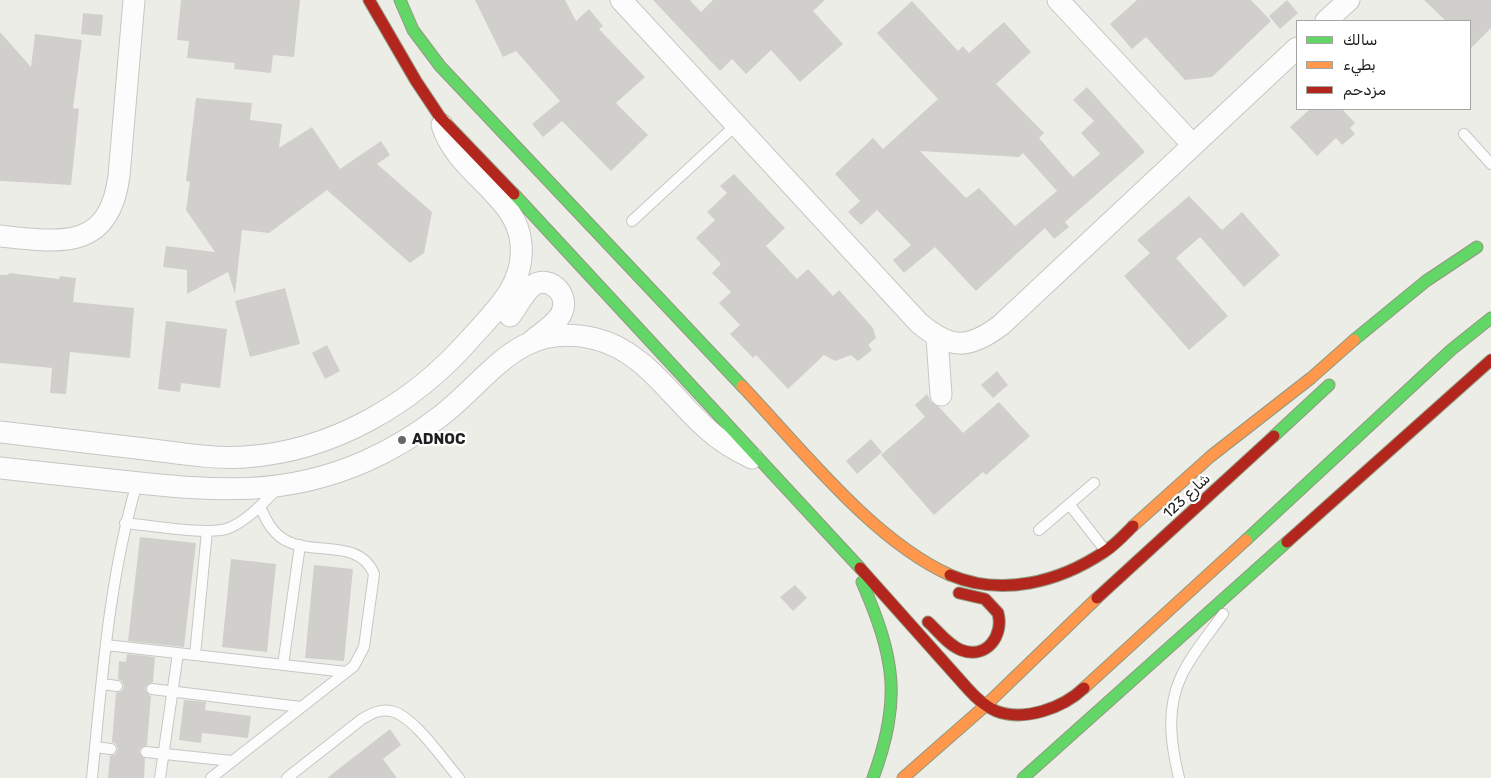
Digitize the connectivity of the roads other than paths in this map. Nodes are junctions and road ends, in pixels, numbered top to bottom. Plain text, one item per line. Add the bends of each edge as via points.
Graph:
1 (134, 0) edge
2 (369, 0) edge
3 (400, 0) edge
4 (621, 0) edge
5 (1058, 0) edge
6 (1349, 0) edge
7 (1327, 20) edge
8 (1296, 49) edge
9 (440, 118) junction
10 (737, 124) junction
11 (1464, 134) dead end
12 (1194, 145) junction
13 (1491, 164) edge
14 (632, 221) dead end
15 (0, 236) edge
16 (1405, 314) dead end
17 (1491, 318) edge
18 (937, 338) junction
19 (528, 344) junction
20 (1491, 360) edge
21 (451, 361) junction
22 (1340, 374) dead end
23 (941, 395) dead end
24 (0, 432) edge
25 (760, 461) junction
26 (0, 468) edge
27 (138, 483) junction
28 (1094, 483) dead end
29 (279, 486) junction
30 (840, 490) junction
31 (1069, 504) junction
32 (260, 506) junction
33 (125, 523) junction
34 (1039, 530) dead end
35 (207, 531) junction
36 (300, 545) junction
37 (1106, 551) junction
38 (891, 553) dead end
39 (852, 561) junction
40 (869, 578) junction
41 (948, 589) dead end
42 (1234, 590) junction
43 (906, 601) dead end
44 (918, 612) dead end
45 (106, 645) junction
46 (178, 653) junction
47 (195, 655) junction
48 (284, 665) junction
49 (346, 672) junction
50 (102, 684) junction
51 (117, 686) dead end
52 (152, 689) dead end
53 (172, 692) junction
54 (985, 706) junction
55 (300, 707) junction
56 (95, 747) junction
57 (111, 749) dead end
58 (146, 752) dead end
59 (163, 754) junction
60 (232, 762) junction
61 (92, 778) edge
62 (160, 778) edge
63 (211, 778) edge
64 (287, 778) edge
65 (459, 778) edge
66 (872, 778) edge
67 (903, 778) edge
68 (1023, 778) edge
69 (1179, 778) edge

1 - 15 street via 119,176 116,198 105,218 88,233 67,241
2 - 9 street
3 - 30 street via 413,30 440,66
4 - 10 street
5 - 12 street
6 - 7 street
8 - 12 street
9 - 21 street via 456,154 505,206 516,223 521,242 520,268 510,293
9 - 25 street via 506,185
10 - 14 lane
10 - 18 street via 919,323
11 - 13 lane
12 - 18 street via 988,335 959,344
16 - 37 street via 1480,244 1395,305 1311,378 1211,456
17 - 54 street via 1451,350 1077,695 1053,708 1032,713 1012,713
18 - 23 street
19 - 21 street via 563,311 563,298 550,284 530,288 506,321
19 - 25 street via 555,337 583,337 625,351 649,370 719,439
19 - 29 street via 500,360 444,414 393,448 337,472
20 - 42 street
21 - 24 street via 384,413 351,430 281,452 244,457 207,456
22 - 54 street, شارع 123 via 1085,609
25 - 39 street
26 - 27 street
27 - 29 street via 208,490
27 - 33 lane
28 - 31 lane
29 - 32 lane
30 - 37 street via 892,540 924,563 960,579 999,586 1038,583 1075,570
30 - 38 street via 858,518
31 - 34 lane
31 - 37 lane
32 - 35 lane via 228,529
32 - 36 lane via 274,531 285,540
33 - 35 lane
33 - 45 lane
35 - 47 lane
36 - 48 lane
36 - 49 lane via 361,556 370,564 374,574 364,647 360,657
39 - 40 street
39 - 66 street via 881,623 891,671 890,726 885,750
40 - 43 street
40 - 54 street
41 - 44 street via 987,600 998,610 999,635 988,648 971,652 962,650
42 - 68 street
42 - 69 lane via 1224,612 1180,678 1171,731
45 - 46 lane
45 - 50 lane
46 - 47 lane
46 - 53 lane
47 - 48 lane
48 - 49 lane
49 - 55 lane
50 - 51 lane
50 - 56 lane
52 - 53 lane
53 - 55 lane
53 - 59 lane
54 - 67 street, شارع 123
55 - 60 lane
56 - 57 lane
56 - 61 lane
58 - 59 lane
59 - 60 lane
59 - 62 lane
60 - 63 lane
64 - 65 lane via 362,719 374,712 389,711 404,716

